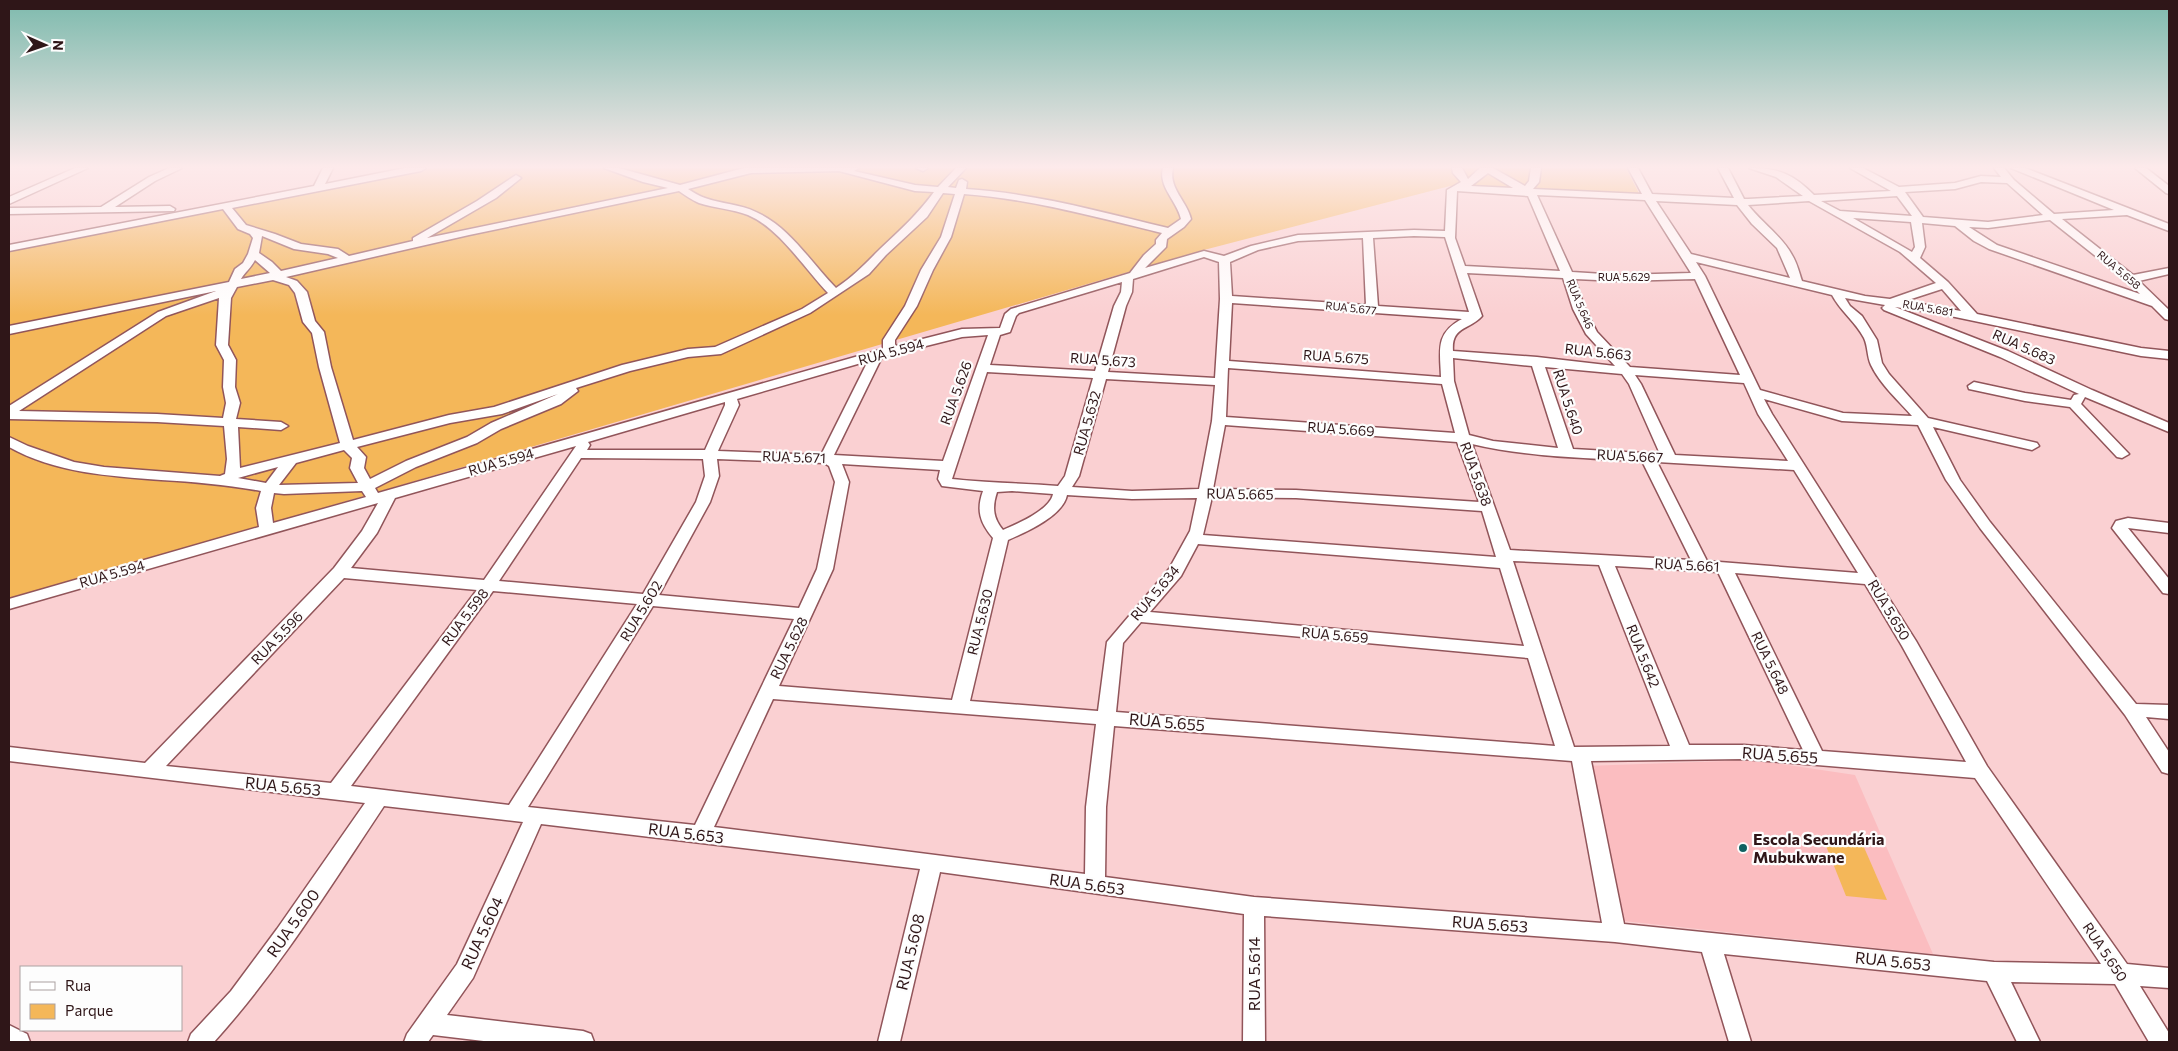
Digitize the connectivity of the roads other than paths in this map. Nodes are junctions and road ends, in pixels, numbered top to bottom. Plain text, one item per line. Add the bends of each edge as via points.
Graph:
1 (162, 217) edge
2 (234, 217) edge
3 (453, 217) edge
4 (545, 217) edge
5 (759, 217) edge
6 (921, 217) edge
7 (953, 217) edge
8 (1111, 217) edge
9 (1186, 217) edge
10 (1453, 217) edge
11 (1541, 217) edge
12 (1661, 217) edge
13 (1752, 217) edge
14 (1844, 217) edge
15 (1879, 217) edge
16 (1916, 217) edge
17 (2052, 217) joint
18 (2143, 217) edge
19 (1918, 220) junction
20 (1959, 224) junction
21 (2166, 225) edge
22 (254, 232) junction
23 (1171, 232) junction
24 (1450, 234) junction
25 (1368, 235) junction
26 (9, 248) edge
27 (253, 254) junction
28 (368, 255) junction
29 (344, 257) dead end
30 (1688, 257) junction
31 (1915, 258) junction
32 (1224, 260) junction
33 (1460, 269) junction
34 (2169, 272) edge
35 (276, 276) junction
36 (1131, 276) junction
37 (1568, 276) junction
38 (1699, 276) junction
39 (2131, 278) junction
40 (1798, 284) junction
41 (1944, 284) junction
42 (232, 286) junction
43 (835, 293) junction
44 (1837, 293) junction
45 (1226, 299) junction
46 (1865, 299) junction
47 (1892, 302) junction
48 (2156, 304) junction
49 (1372, 310) junction
50 (1476, 316) junction
51 (2169, 316) edge
52 (1973, 317) junction
53 (9, 330) edge
54 (995, 332) junction
55 (883, 353) junction
56 (1446, 354) junction
57 (2169, 355) edge
58 (1537, 361) junction
59 (1222, 364) junction
60 (983, 368) junction
61 (1626, 370) junction
62 (1100, 376) junction
63 (1448, 381) junction
64 (586, 382) junction
65 (1221, 382) junction
66 (1750, 385) junction
67 (1974, 386) dead end
68 (2087, 393) junction
69 (730, 396) junction
70 (2074, 404) junction
71 (9, 413) edge
72 (1219, 421) junction
73 (1923, 421) junction
74 (230, 422) junction
75 (281, 426) dead end
76 (2169, 428) edge
77 (588, 438) junction
78 (1463, 438) junction
79 (9, 441) edge
80 (348, 446) junction
81 (2032, 446) dead end
82 (1567, 453) junction
83 (577, 454) junction
84 (710, 454) junction
85 (2122, 454) dead end
86 (1648, 457) junction
87 (826, 458) junction
88 (1669, 458) junction
89 (292, 460) junction
90 (948, 466) junction
91 (1798, 466) junction
92 (227, 478) junction
93 (269, 486) junction
94 (991, 488) junction
95 (1061, 491) junction
96 (1204, 493) junction
97 (376, 494) junction
98 (1488, 507) junction
99 (2169, 528) edge
100 (267, 530) junction
101 (1001, 537) junction
102 (1194, 539) junction
103 (1504, 559) junction
104 (1605, 561) junction
105 (1702, 566) junction
106 (1724, 567) junction
107 (340, 572) junction
108 (1870, 579) junction
109 (488, 586) junction
110 (2169, 589) edge
111 (648, 600) junction
112 (9, 604) edge
113 (806, 614) junction
114 (1136, 616) junction
115 (1534, 653) junction
116 (767, 692) junction
117 (959, 708) junction
118 (2131, 710) junction
119 (2169, 712) edge
120 (1107, 717) junction
121 (1682, 752) junction
122 (9, 754) edge
123 (1573, 754) junction
124 (1816, 758) junction
125 (2169, 767) edge
126 (150, 770) junction
127 (1980, 771) junction
128 (336, 791) junction
129 (379, 798) junction
130 (514, 813) junction
131 (535, 816) junction
132 (701, 834) junction
133 (932, 863) junction
134 (1095, 885) junction
135 (1254, 906) junction
136 (1615, 933) junction
137 (1710, 942) junction
138 (1994, 972) junction
139 (2122, 974) junction
140 (2169, 978) edge
141 (429, 1024) junction
142 (9, 1036) edge
143 (19, 1042) edge
144 (199, 1042) edge
145 (415, 1042) edge
146 (583, 1042) edge
147 (889, 1042) edge
148 (1254, 1042) edge
149 (1740, 1042) edge
150 (2029, 1042) edge
151 (2162, 1042) edge

1 - 26 street
2 - 22 street via 242,227
3 - 28 street via 416,241
4 - 28 street
5 - 43 street via 805,258
6 - 43 street via 865,272
7 - 55 street via 911,306
8 - 23 street
9 - 23 street
10 - 24 street
11 - 37 street, RUA 5.646
12 - 30 street, RUA 5.650
13 - 40 street via 1781,246
14 - 31 street
15 - 19 street
16 - 19 street
17 - 20 street via 1988,225
17 - 39 street, RUA 5.658
18 - 21 street
19 - 20 street
19 - 31 street via 1920,247
20 - 48 street via 1993,247
22 - 27 street via 258,238
22 - 29 street
23 - 36 street
24 - 25 street
24 - 33 street
25 - 32 street via 1298,238 1255,248
25 - 49 street
27 - 35 street via 268,264
27 - 42 street
28 - 35 street
30 - 38 street, RUA 5.650
30 - 40 street, RUA 5.681
31 - 41 street
32 - 36 street via 1207,254
32 - 45 street, RUA 5.634
33 - 37 street, RUA 5.629
33 - 50 street
34 - 39 street
35 - 42 street
35 - 80 street via 293,283 301,292 308,322 318,332
36 - 54 street via 1015,311 1005,330
36 - 62 street, RUA 5.632
37 - 38 street, RUA 5.629
37 - 61 street, RUA 5.646 via 1592,334
38 - 66 street, RUA 5.650
39 - 48 street, RUA 5.658
40 - 44 street, RUA 5.681
41 - 47 street
41 - 52 street
42 - 53 street
42 - 71 street via 222,293 162,314
42 - 74 street via 225,298 222,345 230,360
43 - 64 street via 806,312 717,352 688,353 626,368
44 - 46 street, RUA 5.681
44 - 73 street via 1871,340 1876,363 1884,376
45 - 49 street, RUA 5.677
45 - 59 street, RUA 5.634
46 - 47 street, RUA 5.681
46 - 68 street, RUA 5.683 via 2004,354
47 - 52 street, RUA 5.681
48 - 51 street, RUA 5.658
49 - 50 street, RUA 5.677
50 - 56 street, RUA 5.638 via 1449,336
52 - 57 street, RUA 5.681
54 - 55 street, RUA 5.594 via 962,333
54 - 60 street, RUA 5.626
55 - 69 street, RUA 5.594
55 - 87 street
56 - 58 street, RUA 5.663
56 - 63 street, RUA 5.638
58 - 61 street, RUA 5.663
58 - 82 street, RUA 5.640
59 - 63 street, RUA 5.675
59 - 65 street, RUA 5.634
60 - 62 street, RUA 5.673
60 - 90 street, RUA 5.626
61 - 66 street, RUA 5.663
61 - 88 street, RUA 5.646
62 - 65 street, RUA 5.673
62 - 95 street, RUA 5.632 via 1072,476
63 - 78 street, RUA 5.638
64 - 80 street via 497,411 449,419
64 - 97 street via 556,401 411,464
65 - 72 street, RUA 5.634
66 - 73 street, RUA 5.663 via 1842,417
66 - 91 street, RUA 5.650
67 - 70 street
68 - 70 street
68 - 76 street, RUA 5.683
69 - 77 street, RUA 5.594
69 - 84 street, RUA 5.602 via 732,405
70 - 85 street
71 - 74 street
72 - 78 street, RUA 5.669
72 - 96 street, RUA 5.634
73 - 81 street, RUA 5.663
73 - 118 street via 1954,480 1984,525
74 - 75 street
74 - 92 street via 234,459
77 - 83 street, RUA 5.598
77 - 97 street, RUA 5.594
78 - 82 street, RUA 5.667 via 1493,445
78 - 98 street, RUA 5.638
79 - 92 street via 71,466 104,472
80 - 89 street
80 - 97 street via 359,457 358,468
82 - 86 street, RUA 5.667
83 - 84 street, RUA 5.671
83 - 109 street, RUA 5.598
84 - 87 street, RUA 5.671
84 - 111 street, RUA 5.602 via 712,476 703,502
86 - 88 street, RUA 5.667
86 - 105 street
87 - 90 street, RUA 5.671
87 - 113 street, RUA 5.628 via 835,464 839,472 841,491 825,569
88 - 91 street, RUA 5.667
89 - 92 street
89 - 93 street
90 - 94 street via 947,483
91 - 108 street, RUA 5.650
92 - 93 street
93 - 97 street via 284,490
93 - 100 street via 262,514
94 - 95 street, RUA 5.665
94 - 101 street via 985,505 989,524
95 - 96 street, RUA 5.665 via 1132,495
95 - 101 street, RUA 5.632 via 1059,501 1046,514
96 - 98 street, RUA 5.665 via 1296,494
96 - 102 street, RUA 5.634
97 - 100 street, RUA 5.594
97 - 107 street, RUA 5.596 via 369,534
98 - 103 street, RUA 5.638
99 - 110 street via 2128,523 2121,524 2120,528
100 - 112 street, RUA 5.594
101 - 117 street, RUA 5.630
102 - 103 street, RUA 5.661 via 1296,549
102 - 114 street, RUA 5.634 via 1175,572
103 - 104 street, RUA 5.661
103 - 115 street, RUA 5.638
104 - 105 street, RUA 5.661
104 - 121 street, RUA 5.642
105 - 106 street, RUA 5.661
106 - 108 street, RUA 5.661
106 - 124 street, RUA 5.648
107 - 109 street
107 - 126 street, RUA 5.596
108 - 127 street, RUA 5.650
109 - 111 street
109 - 128 street, RUA 5.598
111 - 113 street
111 - 130 street, RUA 5.602
113 - 116 street, RUA 5.628
114 - 115 street, RUA 5.659
114 - 120 street, RUA 5.634 via 1115,642
115 - 123 street, RUA 5.638
116 - 117 street, RUA 5.655
116 - 132 street, RUA 5.628
117 - 120 street, RUA 5.655
118 - 119 street
118 - 125 street
120 - 123 street, RUA 5.655
120 - 134 street, RUA 5.634 via 1096,807
121 - 123 street, RUA 5.655
121 - 124 street, RUA 5.655 via 1744,752
122 - 126 street, RUA 5.653
123 - 136 street, RUA 5.638
124 - 127 street, RUA 5.655
126 - 128 street, RUA 5.653 via 266,786
127 - 139 street, RUA 5.650
128 - 129 street, RUA 5.653
129 - 130 street, RUA 5.653
129 - 144 street, RUA 5.600 via 286,936 239,998
130 - 131 street, RUA 5.653
131 - 132 street, RUA 5.653
131 - 141 street, RUA 5.604 via 465,971
132 - 133 street, RUA 5.653
133 - 134 street, RUA 5.653
133 - 147 street, RUA 5.608
134 - 135 street, RUA 5.653
135 - 136 street, RUA 5.653
135 - 148 street, RUA 5.614
136 - 137 street, RUA 5.653
137 - 138 street, RUA 5.653
137 - 149 street
138 - 139 street, RUA 5.653
138 - 150 street
139 - 140 street, RUA 5.653
139 - 151 street, RUA 5.650
141 - 145 street, RUA 5.604
141 - 146 street
142 - 143 street

